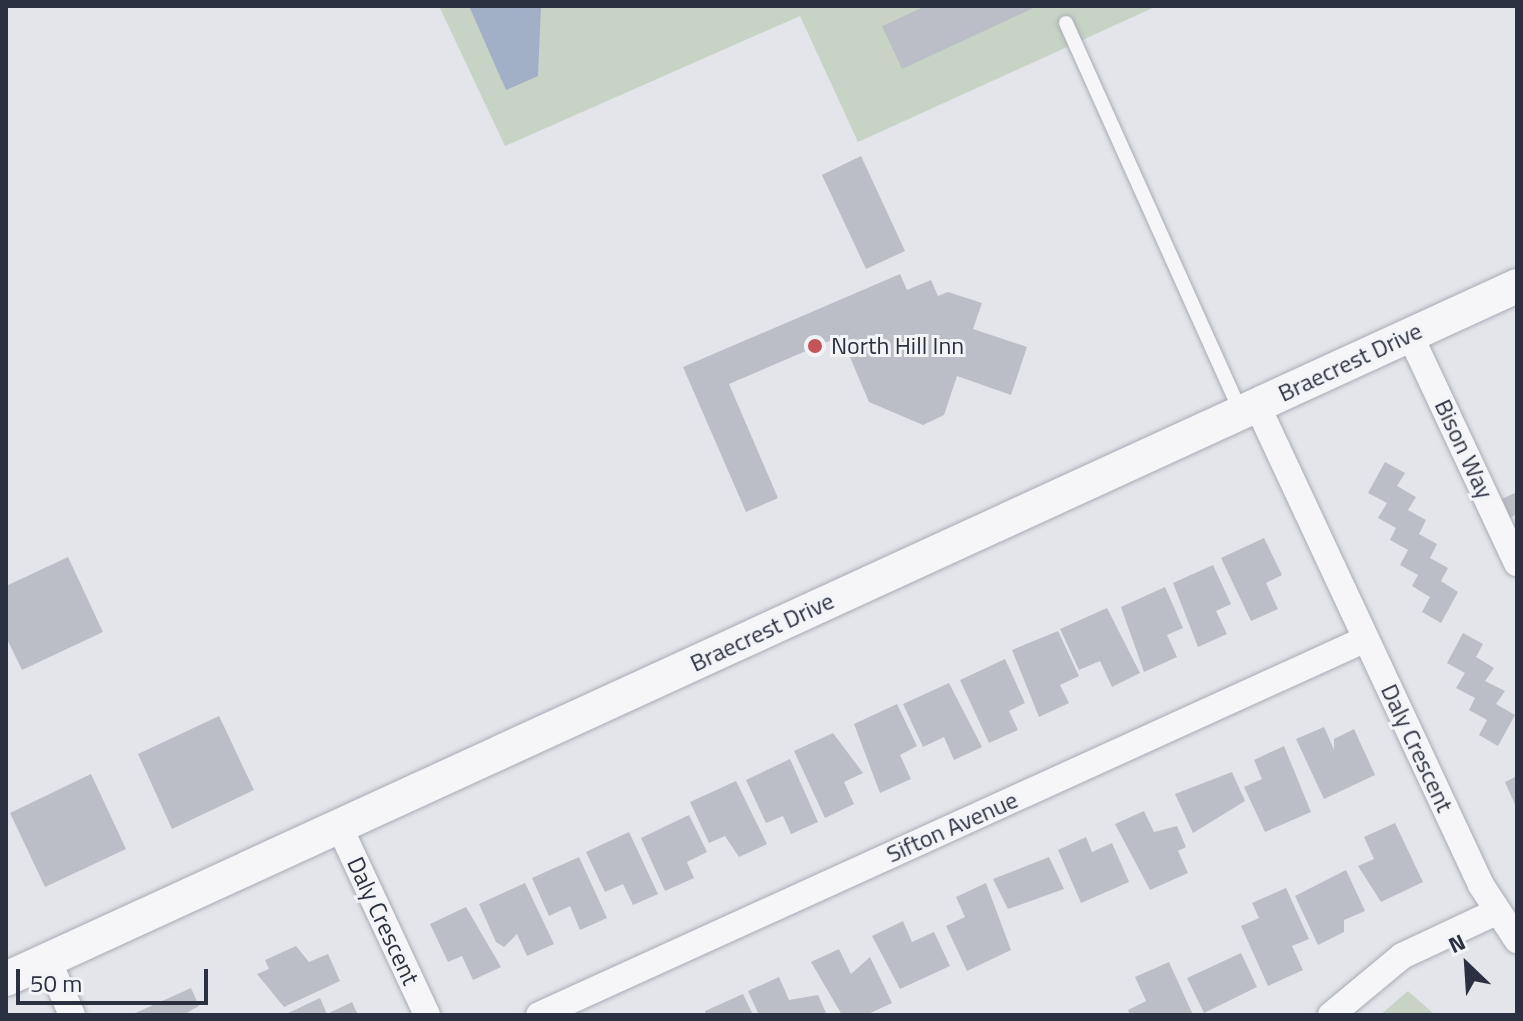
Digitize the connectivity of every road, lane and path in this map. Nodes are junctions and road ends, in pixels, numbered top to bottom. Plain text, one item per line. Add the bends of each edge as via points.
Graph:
1 (1066, 23) dead end
2 (1517, 286) edge
3 (1410, 335) junction
4 (1249, 408) junction
5 (1517, 563) edge
6 (1366, 639) junction
7 (339, 826) junction
8 (1496, 912) junction
9 (1517, 940) edge
10 (48, 960) junction
11 (6, 979) edge
12 (72, 1015) edge
13 (427, 1015) edge
14 (539, 1015) edge
15 (1331, 1015) edge

1 - 4 lane
2 - 3 street, Braecrest Drive
3 - 4 street, Braecrest Drive
3 - 5 street, Bison Way
4 - 6 street, Daly Crescent
4 - 7 street, Braecrest Drive
6 - 8 street, Daly Crescent
6 - 14 street, Sifton Avenue
7 - 10 street, Braecrest Drive
7 - 13 street, Daly Crescent
8 - 9 street, Daly Crescent
8 - 15 street via 1402,956
10 - 11 street, Braecrest Drive
10 - 12 street

